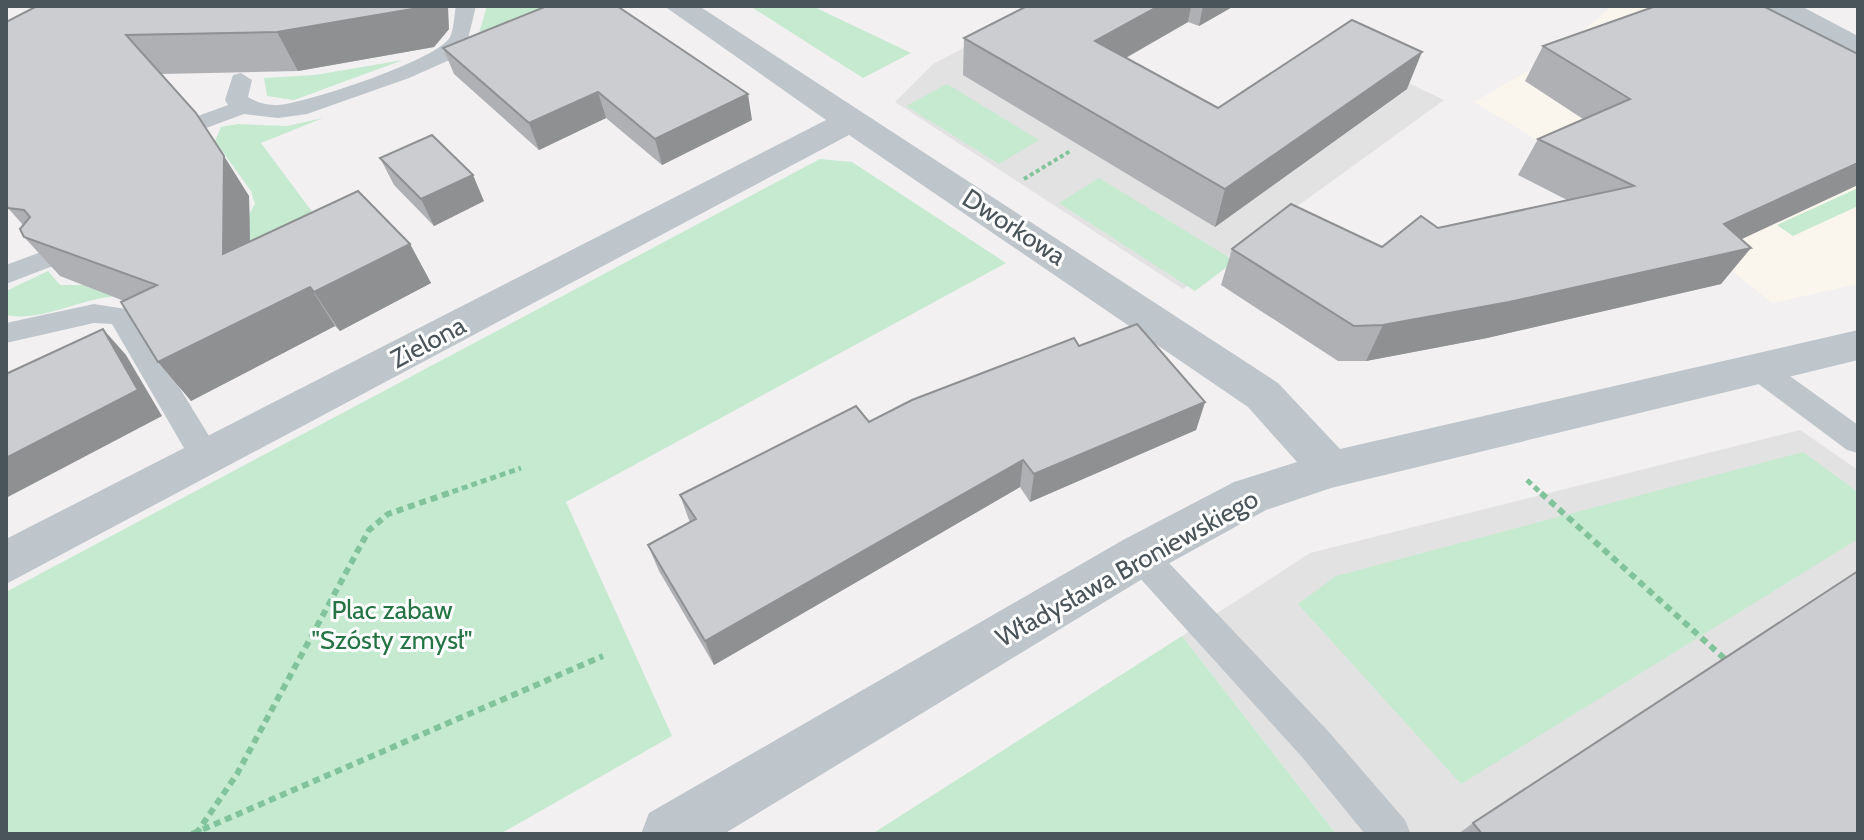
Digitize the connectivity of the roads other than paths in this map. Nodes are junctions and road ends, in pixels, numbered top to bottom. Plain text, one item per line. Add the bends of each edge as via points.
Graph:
1 (466, 6) edge
2 (679, 6) edge
3 (1779, 6) edge
4 (1858, 49) edge
5 (241, 80) dead end
6 (242, 107) junction
7 (851, 120) junction
8 (206, 121) dead end
9 (49, 258) edge
10 (6, 275) edge
11 (6, 333) edge
12 (1858, 345) edge
13 (1759, 369) junction
14 (1858, 441) edge
15 (206, 458) junction
16 (1331, 470) junction
17 (1140, 555) junction
18 (6, 563) edge
19 (670, 834) edge
20 (1391, 834) edge

1 - 6 lane via 460,39 425,63 282,113
2 - 7 street, Dworkowa
3 - 4 street
5 - 6 lane via 236,100
6 - 8 lane
7 - 15 street, Zielona
7 - 16 street, Dworkowa via 1263,395
9 - 10 lane
11 - 15 lane via 97,313 122,317
12 - 13 street, Władysława Broniewskiego
13 - 14 lane
13 - 16 street, Władysława Broniewskiego
15 - 18 street, Zielona
16 - 17 street, Władysława Broniewskiego via 1250,496
17 - 19 street, Władysława Broniewskiego
17 - 20 lane

